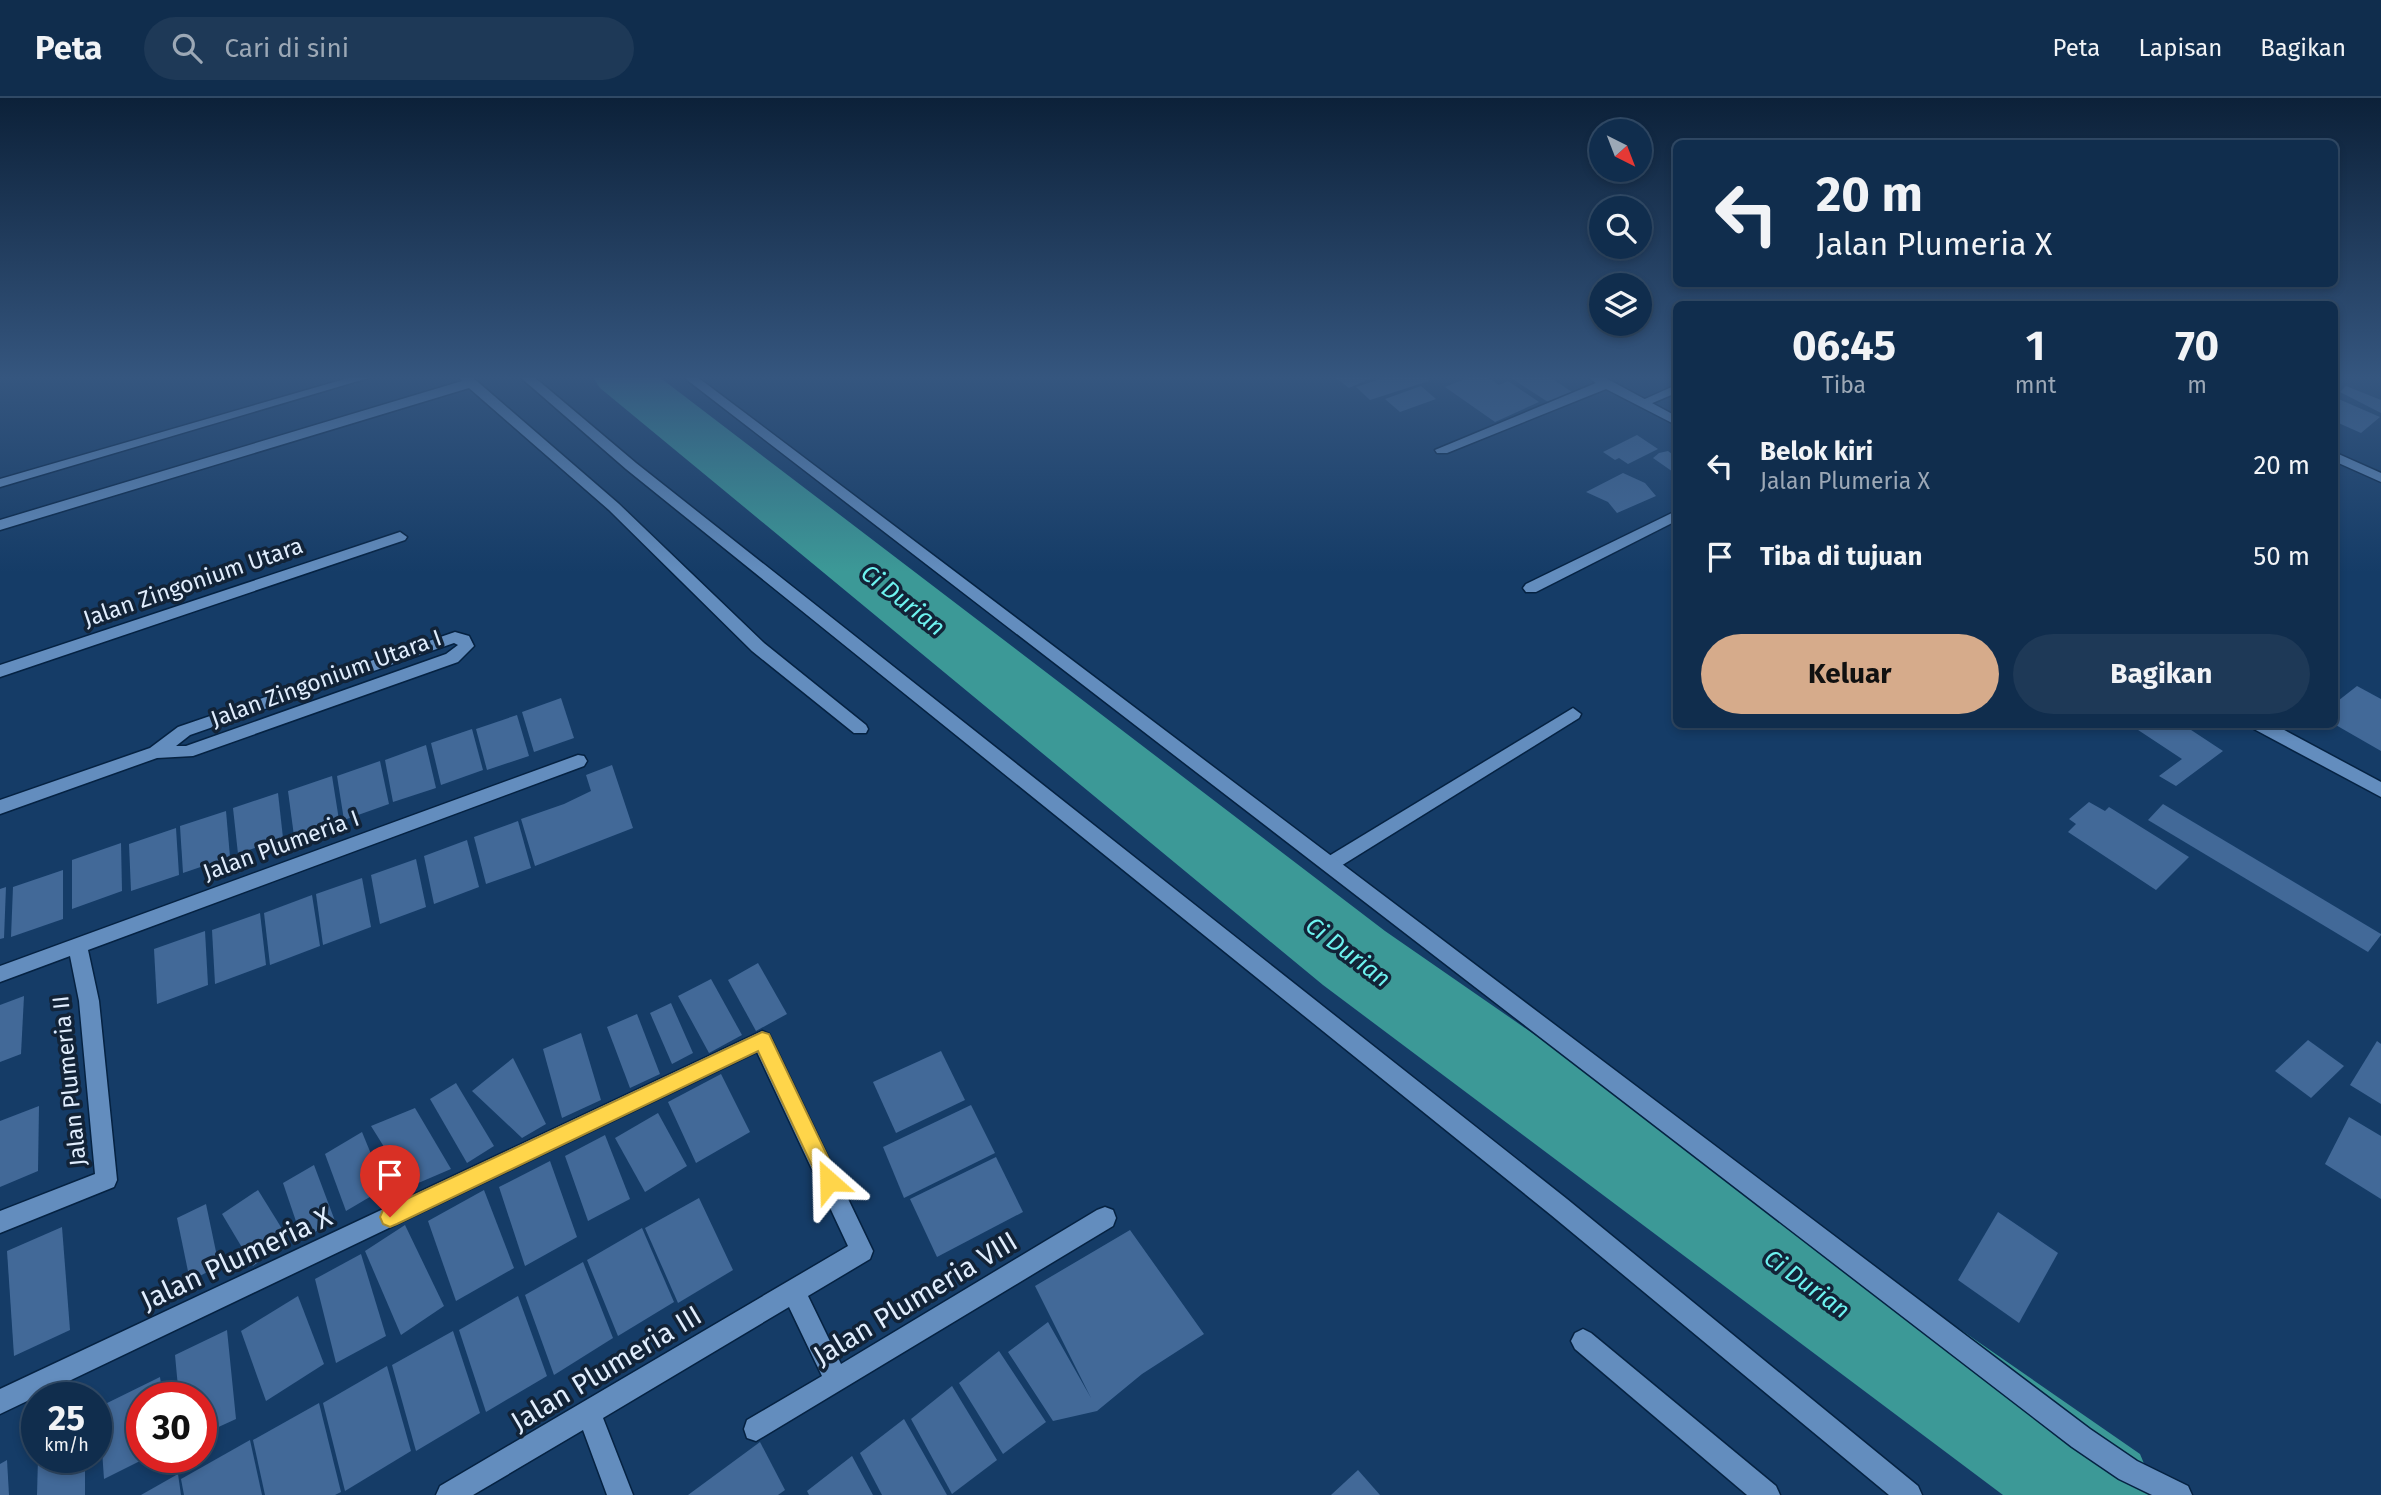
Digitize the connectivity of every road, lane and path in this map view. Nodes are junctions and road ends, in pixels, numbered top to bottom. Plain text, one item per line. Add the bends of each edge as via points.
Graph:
1 (144, 441) edge
2 (267, 441) edge
3 (538, 441) edge
4 (602, 441) edge
5 (774, 441) edge
6 (1464, 441) edge
7 (1442, 450) dead end
8 (2338, 458) edge
9 (2381, 478) edge
10 (0, 483) edge
11 (1673, 517) edge
12 (0, 525) edge
13 (400, 537) dead end
14 (1531, 588) dead end
15 (0, 671) edge
16 (1573, 714) dead end
17 (2265, 728) edge
18 (860, 729) dead end
19 (156, 752) junction
20 (578, 761) dead end
21 (2381, 790) edge
22 (0, 807) edge
23 (1330, 864) junction
24 (78, 947) junction
25 (0, 974) edge
26 (762, 1040) joint
27 (1105, 1219) dead end
28 (0, 1222) edge
29 (794, 1292) junction
30 (1583, 1342) dead end
31 (836, 1380) junction
32 (0, 1402) edge
33 (589, 1413) junction
34 (756, 1429) dead end
35 (449, 1495) edge
36 (620, 1495) edge
37 (1767, 1495) edge
38 (1909, 1495) edge
39 (2179, 1495) edge

1 - 10 street
2 - 12 street
3 - 18 street via 614,507 758,647
4 - 38 street via 1559,1207
5 - 23 street
6 - 7 street
8 - 9 street
11 - 14 street
13 - 15 street, Jalan Zingonium Utara
16 - 23 street
17 - 21 street
19 - 19 street, Jalan Zingonium Utara I via 184,732 445,639 456,637 466,646 452,658 187,752
19 - 22 street, Jalan Zingonium Utara I
20 - 24 street, Jalan Plumeria I
23 - 39 street via 2081,1438 2128,1470
24 - 25 street, Jalan Plumeria I
24 - 28 street, Jalan Plumeria II via 89,1001 106,1180
26 - 29 street, Jalan Plumeria III via 862,1251
26 - 32 street, Jalan Plumeria X
27 - 31 street, Jalan Plumeria VIII
29 - 31 street
29 - 33 street, Jalan Plumeria III
30 - 37 street
31 - 34 street, Jalan Plumeria VIII
33 - 35 street, Jalan Plumeria III
33 - 36 street

